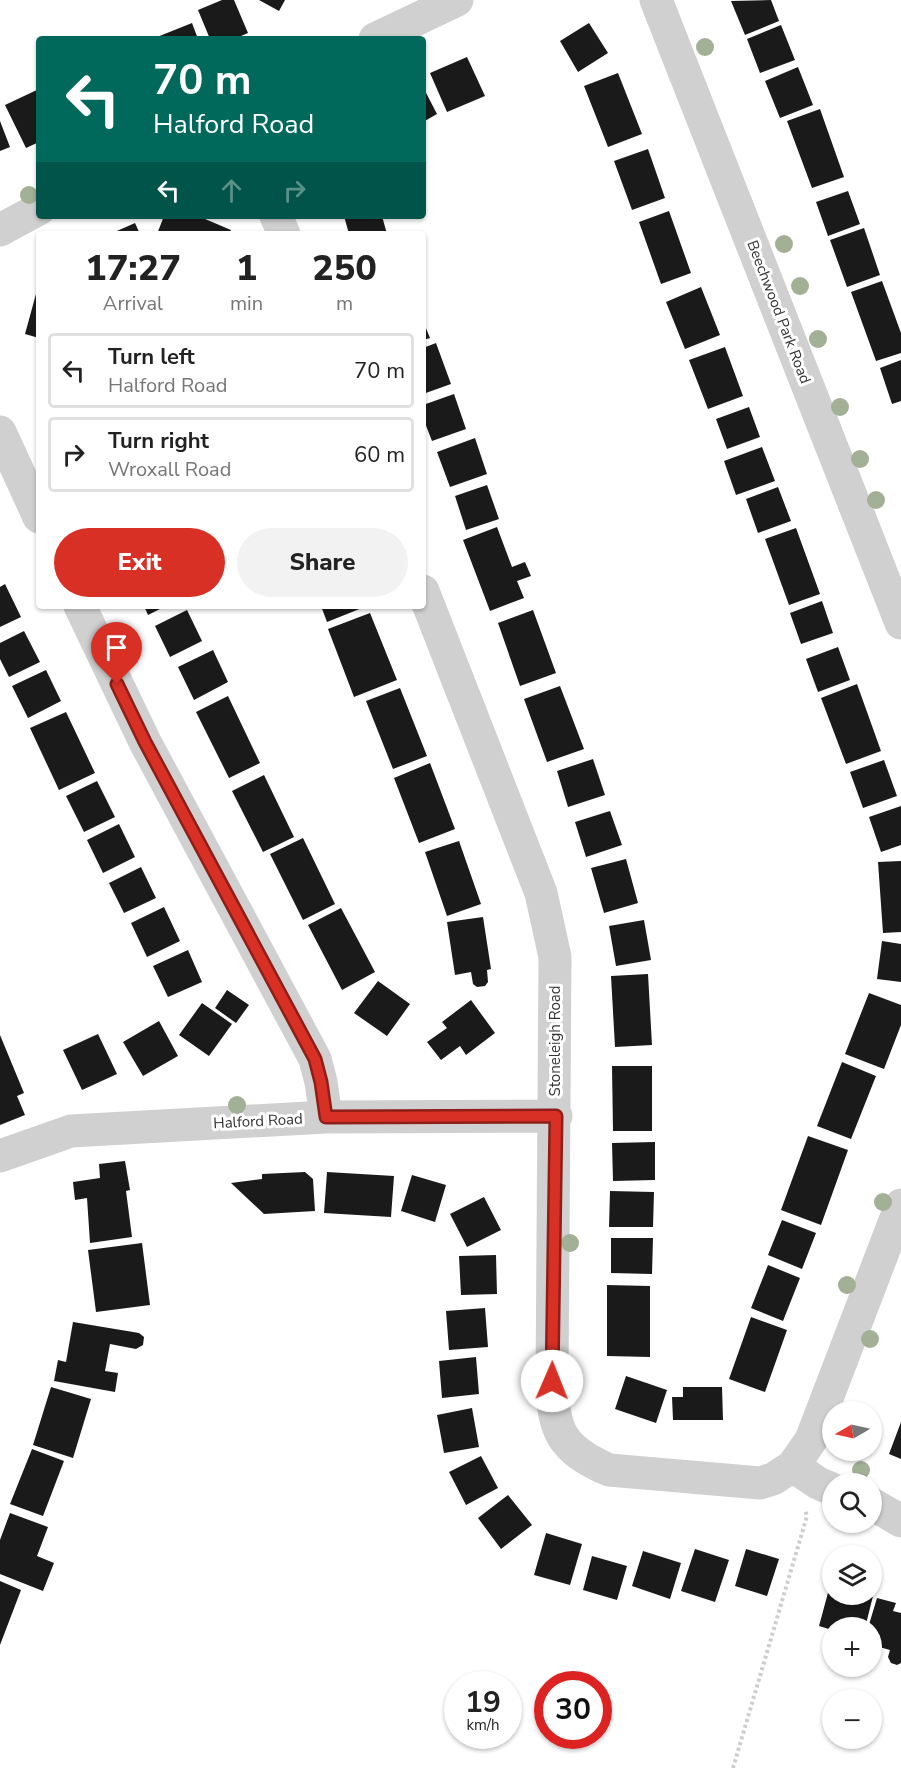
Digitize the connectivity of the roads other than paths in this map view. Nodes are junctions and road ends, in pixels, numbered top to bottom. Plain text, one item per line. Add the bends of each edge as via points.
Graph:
1 (458, 0) edge
2 (656, 0) edge
3 (416, 9) edge
4 (379, 36) edge
5 (36, 211) edge
6 (0, 230) edge
7 (0, 432) edge
8 (36, 510) edge
9 (426, 599) edge
10 (81, 609) edge
11 (901, 623) edge
12 (556, 1116) junction
13 (326, 1117) junction
14 (0, 1156) edge
15 (901, 1205) edge
16 (793, 1466) junction
17 (822, 1485) edge
18 (882, 1510) edge
19 (901, 1521) edge

1 - 3 street
2 - 11 street, Beechwood Park Road
3 - 4 street
5 - 6 street
7 - 8 street
9 - 12 street, Stoneleigh Road via 541,893 555,957
10 - 13 street via 145,742 315,1059
12 - 13 street, Halford Road
12 - 16 street, Stoneleigh Road via 553,1404 555,1423 564,1438 589,1461 609,1470 760,1483
13 - 14 street, Halford Road via 71,1131
15 - 16 street via 811,1440
16 - 17 street
18 - 19 street

